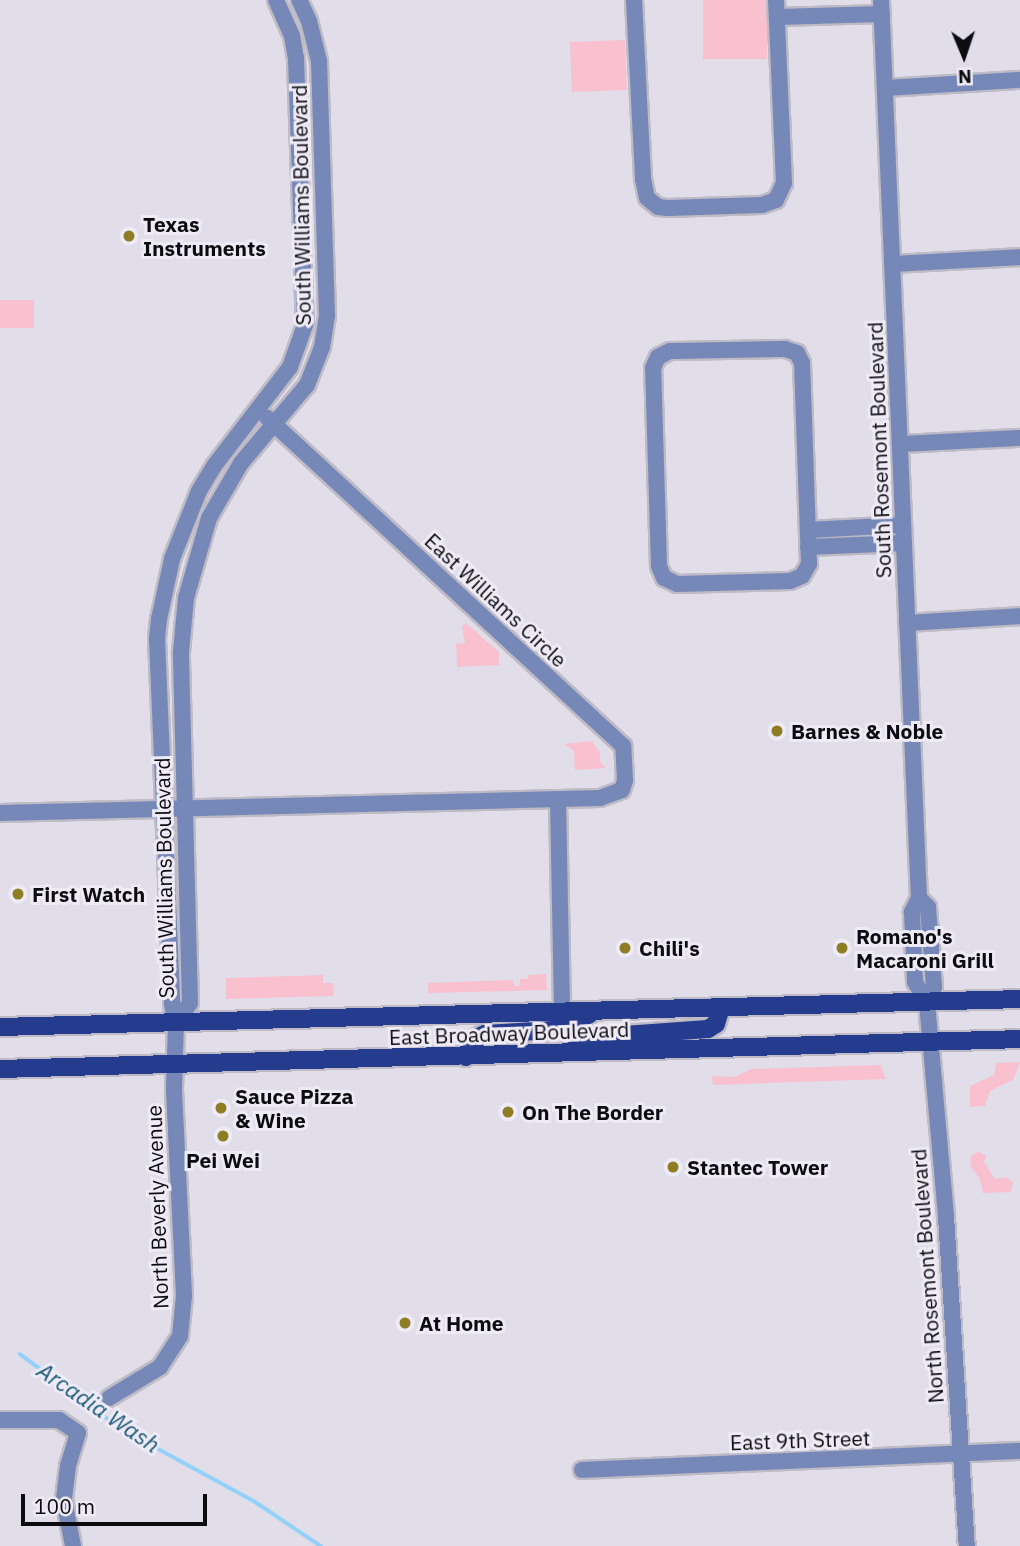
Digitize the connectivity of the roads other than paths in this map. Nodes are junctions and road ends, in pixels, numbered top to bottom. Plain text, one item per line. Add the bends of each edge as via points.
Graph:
1 (276, 0) edge
2 (299, 0) edge
3 (634, 0) edge
4 (776, 0) edge
5 (882, 7) edge
6 (777, 18) junction
7 (1020, 80) edge
8 (885, 88) junction
9 (1020, 257) edge
10 (892, 264) junction
11 (258, 410) junction
12 (274, 423) junction
13 (1020, 438) edge
14 (900, 444) junction
15 (903, 525) junction
16 (808, 530) junction
17 (904, 543) junction
18 (808, 547) junction
19 (1020, 616) edge
20 (907, 623) junction
21 (558, 800) junction
22 (164, 808) junction
23 (185, 808) junction
24 (0, 813) edge
25 (1020, 999) edge
26 (927, 1003) junction
27 (721, 1008) junction
28 (599, 1011) junction
29 (562, 1012) junction
30 (176, 1023) junction
31 (0, 1027) edge
32 (1020, 1039) edge
33 (933, 1044) junction
34 (566, 1054) junction
35 (467, 1057) junction
36 (174, 1065) junction
37 (0, 1069) edge
38 (109, 1398) dead end
39 (0, 1420) edge
40 (1020, 1451) edge
41 (960, 1455) junction
42 (582, 1470) dead end
43 (73, 1546) edge
44 (967, 1546) edge

1 - 11 street, South Williams Boulevard via 296,58 306,306 305,325 290,367
2 - 12 street, South Williams Boulevard via 319,61 327,314 316,367 294,403
3 - 6 street via 646,207 779,204 784,183
4 - 6 street
5 - 6 street
5 - 8 street, South Rosemont Boulevard
7 - 8 street
8 - 10 street, South Rosemont Boulevard
9 - 10 street
10 - 14 street, South Rosemont Boulevard
11 - 12 street, East Williams Circle
11 - 22 street, South Williams Boulevard via 199,491 172,559 157,639
12 - 21 street, East Williams Circle via 623,746 625,780 621,790 608,798
12 - 23 street, South Williams Boulevard via 223,491 191,575 181,652
13 - 14 street
14 - 15 street, South Rosemont Boulevard
15 - 16 street
15 - 17 street, South Rosemont Boulevard
16 - 18 street
16 - 18 street via 802,363 797,353 785,349 670,351 658,357 653,368 659,566 664,578 677,584 790,581 802,576
17 - 18 street
17 - 20 street, South Rosemont Boulevard
19 - 20 street
20 - 26 street, South Rosemont Boulevard via 919,898 912,912 915,982
21 - 23 street, East Williams Circle
21 - 29 street
22 - 23 street, East Williams Circle
22 - 24 street, East Williams Circle
22 - 30 street, South Williams Boulevard
23 - 30 street, South Williams Boulevard via 190,1003
25 - 26 main road, East Broadway Boulevard
26 - 27 main road, East Broadway Boulevard
26 - 33 street, North Rosemont Boulevard
27 - 28 main road, East Broadway Boulevard
27 - 34 main road via 716,1024 708,1029 596,1037
28 - 29 main road, East Broadway Boulevard
28 - 35 main road via 553,1030 485,1034 478,1037
29 - 30 main road, East Broadway Boulevard
30 - 31 main road, East Broadway Boulevard
30 - 36 street, North Beverly Avenue
32 - 33 main road, East Broadway Boulevard
33 - 34 main road, East Broadway Boulevard
33 - 41 street, North Rosemont Boulevard
34 - 35 main road, East Broadway Boulevard
35 - 36 main road, East Broadway Boulevard
36 - 37 main road, East Broadway Boulevard
36 - 38 street, North Beverly Avenue via 184,1296 180,1336 160,1367
39 - 43 street via 59,1420 78,1433 68,1466 65,1500
40 - 41 street, East 9th Street
41 - 42 street, East 9th Street
41 - 44 street, North Rosemont Boulevard

